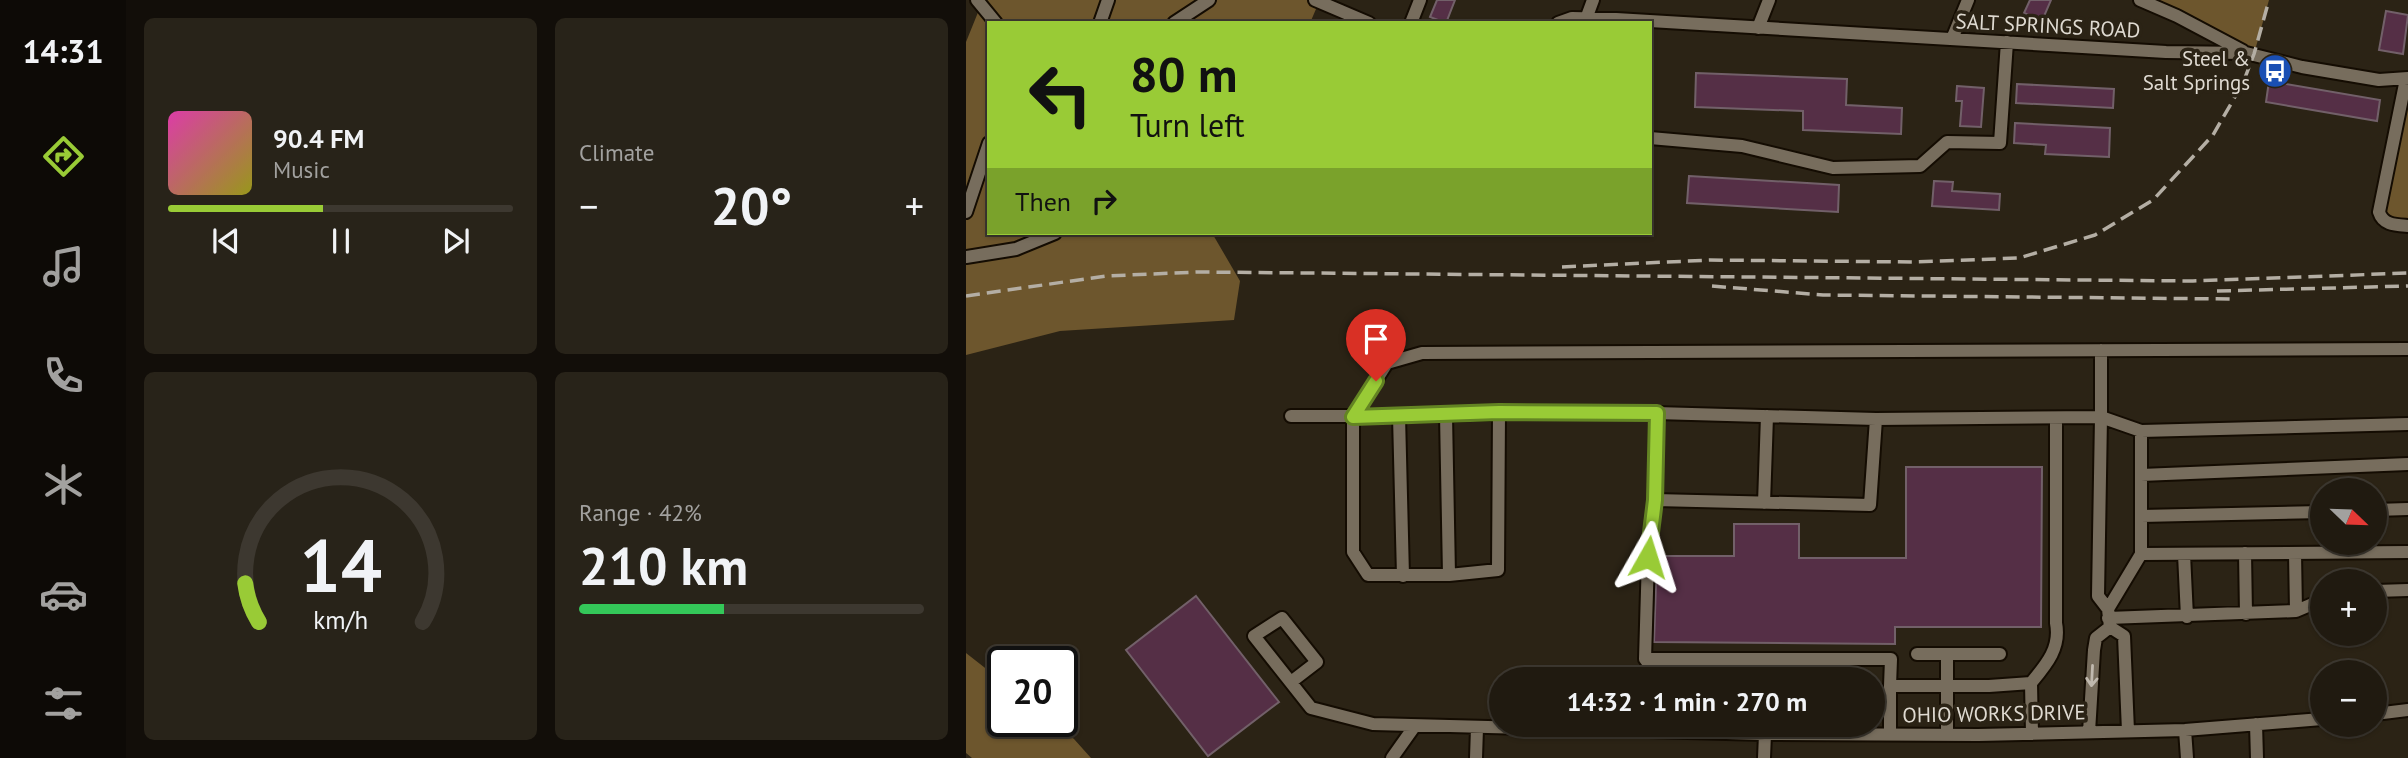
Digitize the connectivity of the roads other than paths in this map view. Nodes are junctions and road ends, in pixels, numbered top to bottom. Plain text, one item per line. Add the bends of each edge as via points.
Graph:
1 (977, 0) edge
2 (1108, 0) edge
3 (1209, 0) edge
4 (1315, 0) edge
5 (1420, 0) edge
6 (1593, 0) edge
7 (1769, 0) edge
8 (1968, 0) edge
9 (2140, 0) edge
10 (1586, 19) junction
11 (994, 21) edge
12 (1101, 21) edge
13 (1177, 21) edge
14 (1364, 21) edge
15 (1412, 21) edge
16 (1564, 21) edge
17 (1624, 21) edge
18 (1652, 22) edge
19 (1758, 28) junction
20 (1952, 39) junction
21 (2007, 43) junction
22 (2246, 52) junction
23 (2407, 79) edge
24 (1652, 138) edge
25 (987, 149) edge
26 (966, 212) edge
27 (2408, 226) edge
28 (1050, 235) edge
29 (966, 257) edge
30 (2408, 349) edge
31 (2101, 350) junction
32 (1499, 412) junction
33 (1657, 413) junction
34 (1446, 415) junction
35 (1291, 416) dead end
36 (1399, 416) junction
37 (1767, 416) junction
38 (1353, 417) junction
39 (2101, 417) junction
40 (2056, 418) junction
41 (1876, 419) junction
42 (2408, 425) edge
43 (2141, 432) junction
44 (2408, 464) edge
45 (2141, 475) junction
46 (1655, 500) junction
47 (1764, 502) junction
48 (2408, 509) edge
49 (2387, 510) edge
50 (2310, 512) edge
51 (2141, 516) junction
52 (2408, 552) edge
53 (2245, 553) junction
54 (2295, 553) junction
55 (2141, 554) junction
56 (2184, 554) junction
57 (1449, 575) junction
58 (1403, 576) junction
59 (2408, 590) edge
60 (2387, 591) edge
61 (2310, 605) edge
62 (2296, 611) junction
63 (2246, 614) junction
64 (2186, 617) junction
65 (2109, 618) junction
66 (1917, 654) dead end
67 (1947, 654) junction
68 (2000, 654) dead end
69 (1645, 659) junction
70 (1651, 667) edge
71 (1291, 682) junction
72 (2031, 683) junction
73 (1946, 685) junction
74 (1890, 686) junction
75 (2408, 710) edge
76 (2387, 713) edge
77 (2310, 720) edge
78 (2256, 724) junction
79 (1414, 727) junction
80 (1477, 728) junction
81 (1489, 728) edge
82 (2185, 730) junction
83 (2128, 731) junction
84 (2089, 732) junction
85 (2032, 734) junction
86 (1885, 735) edge
87 (1890, 735) junction
88 (1947, 735) junction
89 (1765, 737) edge
90 (1392, 758) edge
91 (1476, 758) edge
92 (1764, 758) edge
93 (2187, 758) edge
94 (2257, 758) edge

1 - 11 street
2 - 12 street
3 - 13 street
4 - 14 street
5 - 15 street
6 - 10 street
7 - 19 street
8 - 20 street
9 - 22 street
10 - 16 street, SALT SPRINGS ROAD
10 - 17 street, SALT SPRINGS ROAD
18 - 19 street, SALT SPRINGS ROAD
19 - 20 street, SALT SPRINGS ROAD
20 - 21 street, SALT SPRINGS ROAD
21 - 22 street, SALT SPRINGS ROAD
21 - 24 street via 2000,143 1947,142 1920,166 1833,168 1742,146
22 - 23 street, SALT SPRINGS ROAD via 2379,80
23 - 27 street via 2379,212 2387,223
25 - 26 street
28 - 29 street via 1016,249
30 - 31 street
31 - 38 street via 1422,353 1387,363
31 - 39 street
32 - 33 street
32 - 34 street
32 - 57 street via 1498,570
33 - 37 street
33 - 46 street
34 - 36 street
34 - 57 street
35 - 38 street
36 - 38 street
36 - 58 street
37 - 41 street
37 - 47 street
38 - 58 street via 1353,552 1368,575
39 - 40 street
39 - 43 street
39 - 65 street via 2098,596
40 - 41 street
40 - 72 street via 2059,636 2048,662
41 - 47 street via 1870,505
42 - 43 street
43 - 45 street
44 - 45 street
45 - 51 street
46 - 47 street
46 - 69 street
48 - 49 street
50 - 51 street
51 - 55 street
52 - 54 street
53 - 54 street
53 - 56 street
53 - 63 street
54 - 62 street
55 - 56 street
55 - 65 street
56 - 64 street
57 - 58 street
59 - 60 street
61 - 62 street
62 - 63 street
63 - 64 street
64 - 65 street
65 - 83 street via 2124,636
65 -> 84 street via 2096,638
66 - 67 street
67 - 68 street
67 - 73 street
69 - 70 street
69 - 74 street via 1891,659
71 - 71 street, OHIO WORKS DRIVE via 1254,636 1282,618 1317,662
71 - 79 street, OHIO WORKS DRIVE via 1311,708 1373,724
72 - 73 street
72 - 85 street
73 - 74 street
73 - 88 street
74 - 87 street
75 - 76 street
77 - 78 street, OHIO WORKS DRIVE
78 - 82 street, OHIO WORKS DRIVE
78 - 94 street
79 - 80 street, OHIO WORKS DRIVE
79 - 90 street
80 - 81 street, OHIO WORKS DRIVE
80 - 91 street
82 - 83 street, OHIO WORKS DRIVE
82 - 93 street
83 - 84 street, OHIO WORKS DRIVE
84 - 85 street, OHIO WORKS DRIVE
85 - 88 street, OHIO WORKS DRIVE
86 - 87 street, OHIO WORKS DRIVE
87 - 88 street, OHIO WORKS DRIVE
89 - 92 street

